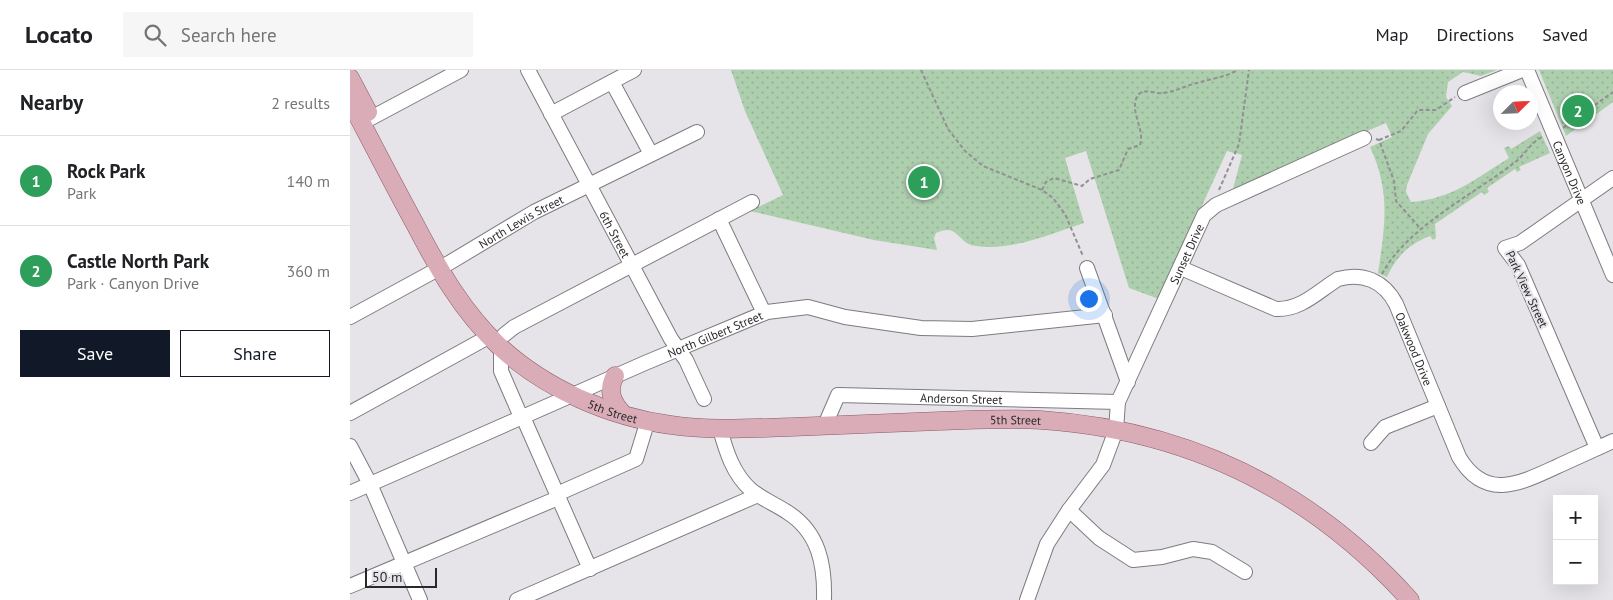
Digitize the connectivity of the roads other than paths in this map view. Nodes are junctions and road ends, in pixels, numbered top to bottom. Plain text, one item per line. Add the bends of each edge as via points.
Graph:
1 (461, 70) edge
2 (528, 70) edge
3 (634, 70) edge
4 (1522, 70) edge
5 (1527, 70) edge
6 (350, 78) edge
7 (612, 82) junction
8 (1465, 93) road end
9 (350, 101) edge
10 (551, 114) junction
11 (361, 123) edge
12 (697, 132) dead end
13 (1364, 138) road end
14 (651, 154) junction
15 (1613, 178) edge
16 (590, 184) junction
17 (1582, 200) junction
18 (752, 202) dead end
19 (719, 219) junction
20 (632, 265) junction
21 (444, 266) junction
22 (1087, 268) road end
23 (1181, 268) junction
24 (1613, 275) edge
25 (764, 313) junction
26 (1105, 315) junction
27 (350, 317) edge
28 (498, 339) junction
29 (678, 349) junction
30 (615, 376) junction
31 (1128, 382) junction
32 (573, 394) junction
33 (704, 399) dead end
34 (1118, 402) junction
35 (1438, 406) junction
36 (350, 413) edge
37 (622, 413) junction
38 (522, 417) junction
39 (648, 420) junction
40 (824, 425) junction
41 (720, 429) junction
42 (1116, 430) junction
43 (1613, 441) edge
44 (1371, 443) dead end
45 (350, 446) edge
46 (1597, 448) junction
47 (370, 484) junction
48 (350, 493) edge
49 (558, 496) junction
50 (758, 496) junction
51 (1069, 510) junction
52 (404, 562) junction
53 (590, 569) junction
54 (1245, 572) dead end
55 (350, 586) edge
56 (543, 595) edge
57 (420, 600) edge
58 (518, 600) edge
59 (824, 600) edge
60 (1026, 600) edge
61 (1410, 600) edge

1 - 11 street
2 - 10 street, 6th Street
3 - 7 street
4 - 8 street
5 - 17 street, Canyon Drive
6 - 11 main road, 5th Street
7 - 10 street
7 - 14 street
9 - 11 main road, 5th Street
10 - 16 street, 6th Street
11 - 21 main road, 5th Street
12 - 14 street, North Lewis Street
13 - 23 street, Sunset Drive via 1222,202 1204,215
14 - 16 street, North Lewis Street
15 - 17 street, Park View Street
16 - 20 street, 6th Street
16 - 21 street, North Lewis Street via 534,212
17 - 24 street, Canyon Drive
17 - 46 street, Park View Street via 1520,243 1505,248 1518,265
18 - 19 street
19 - 20 street
19 - 25 street
20 - 28 street via 514,327
20 - 29 street, 6th Street
21 - 27 street, North Lewis Street
21 - 28 main road, 5th Street via 472,299
22 - 26 street
23 - 31 street, Sunset Drive
23 - 35 street, Oakwood Drive via 1276,309 1299,305 1344,277 1361,276 1378,283 1386,288 1396,304
25 - 26 street, North Gilbert Street via 808,307 845,317 921,328 964,328
25 - 29 street, North Gilbert Street
26 - 31 street
28 - 32 main road, 5th Street
28 - 36 street
28 - 38 street via 501,371
29 - 30 street, North Gilbert Street
29 - 33 street, 6th Street
30 - 32 street, North Gilbert Street
30 - 37 main road via 611,385 612,396
31 - 34 street, Sunset Drive
32 - 37 main road, 5th Street
32 - 38 street, North Gilbert Street
34 - 40 street, Anderson Street via 838,395
34 - 42 street, Sunset Drive
35 - 44 street via 1386,427
35 - 46 street, Oakwood Drive via 1465,467 1480,481 1489,484 1500,486 1521,482
37 - 39 main road, 5th Street
38 - 47 street, North Gilbert Street
38 - 49 street
39 - 41 main road, 5th Street
39 - 49 street via 636,459
40 - 41 main road, 5th Street
40 - 42 main road, 5th Street via 1016,419
41 - 50 street via 736,472
42 - 51 street, Sunset Drive via 1103,465
42 - 61 main road, 5th Street via 1206,455 1279,490 1340,532
43 - 46 street, Oakwood Drive
45 - 47 street
47 - 48 street, North Gilbert Street
47 - 52 street
49 - 52 street
49 - 53 street
50 - 53 street
50 - 59 street via 795,518 813,538 823,570
51 - 54 street via 1099,538 1133,560 1193,549 1212,552
51 - 60 street, Sunset Drive via 1047,544
52 - 55 street
52 - 57 street
53 - 56 street
56 - 58 street

